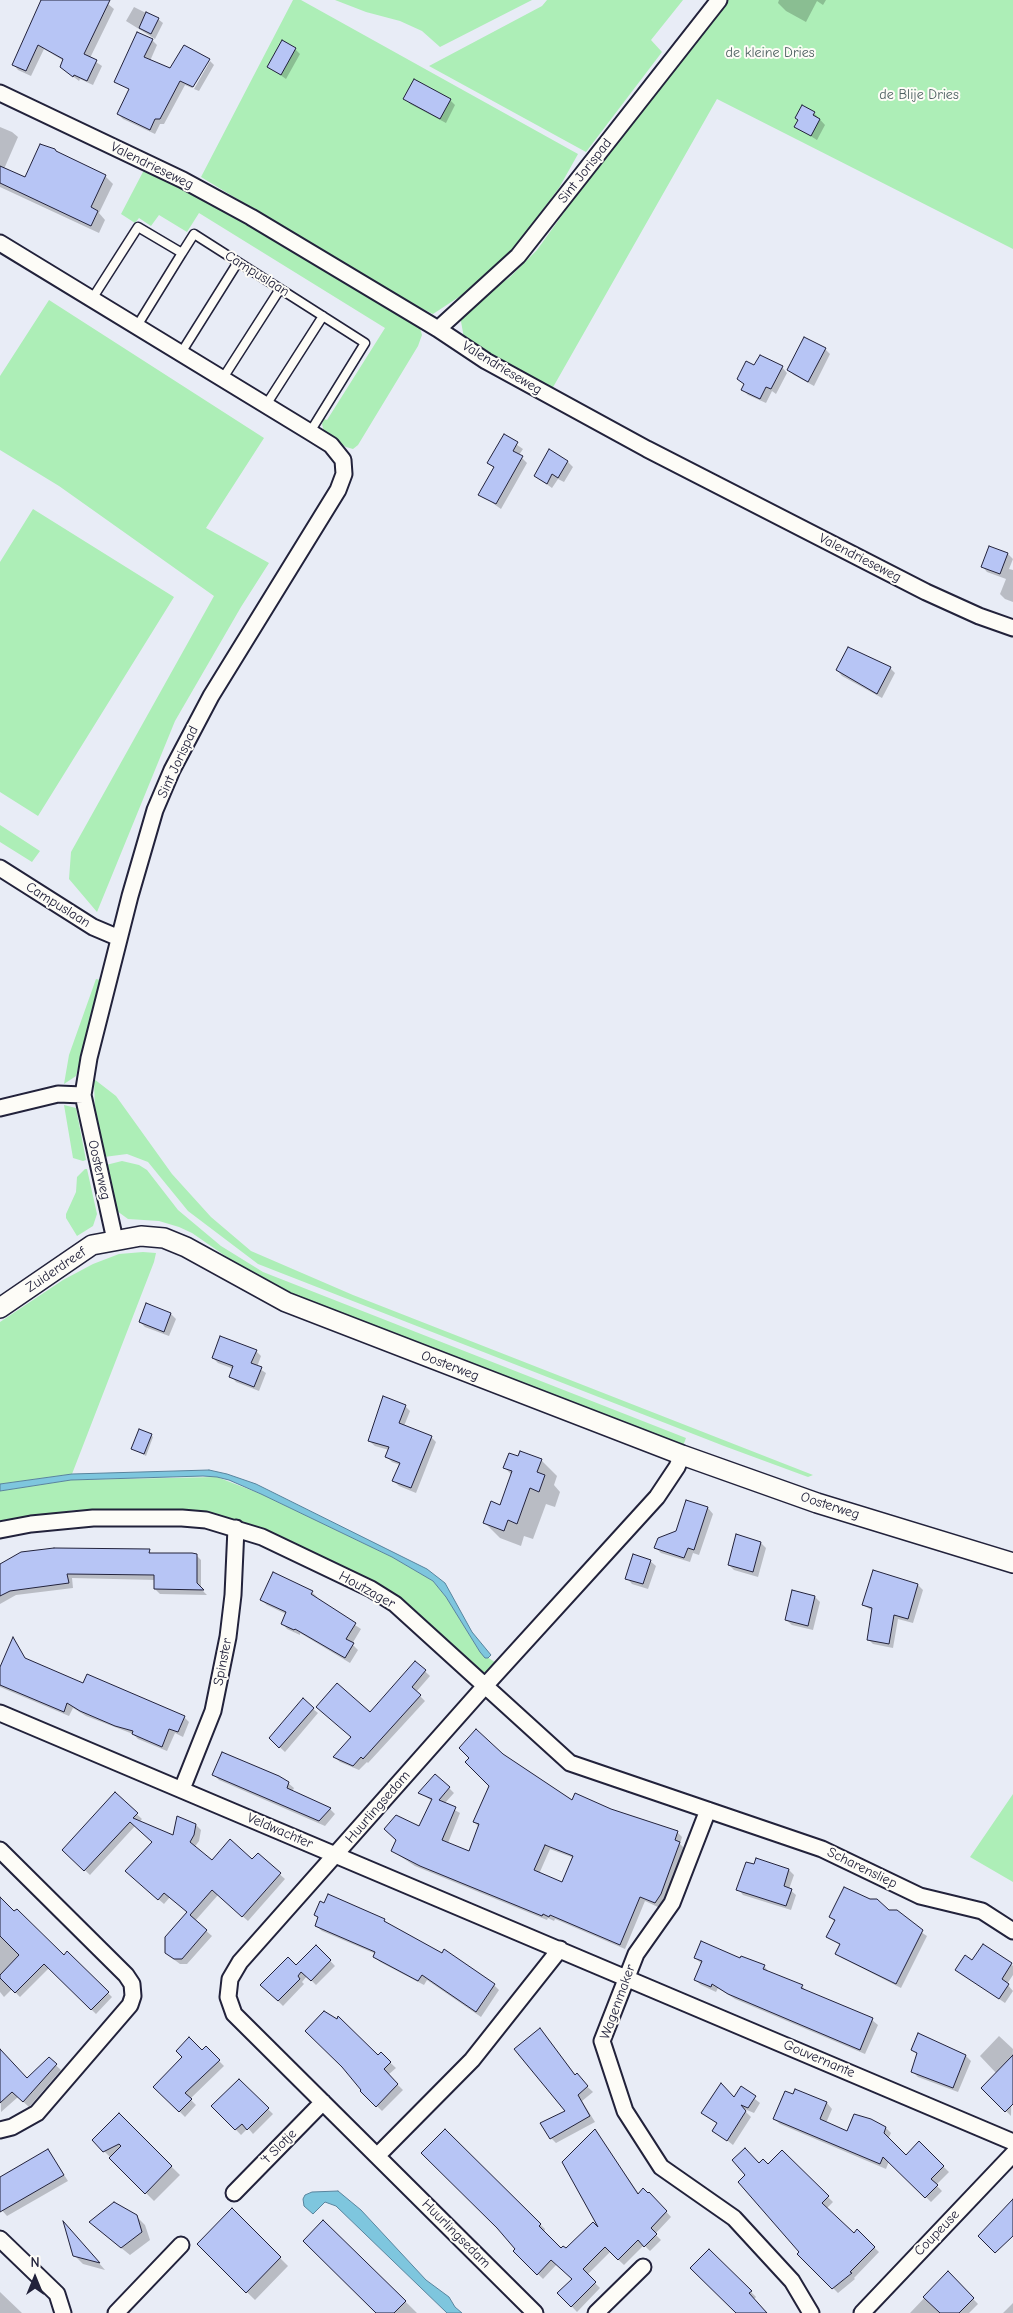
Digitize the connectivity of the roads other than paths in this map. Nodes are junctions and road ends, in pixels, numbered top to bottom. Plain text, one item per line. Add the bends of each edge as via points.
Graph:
1 (719, 0) edge
2 (0, 93) edge
3 (0, 243) edge
4 (182, 253) junction
5 (238, 262) junction
6 (280, 289) junction
7 (92, 299) junction
8 (323, 316) junction
9 (137, 326) junction
10 (438, 329) junction
11 (181, 353) junction
12 (223, 378) junction
13 (266, 405) junction
14 (310, 432) junction
15 (1013, 628) edge
16 (0, 868) edge
17 (119, 938) junction
18 (82, 1095) junction
19 (0, 1108) edge
20 (115, 1240) junction
21 (0, 1308) edge
22 (682, 1455) junction
23 (236, 1528) junction
24 (0, 1530) edge
25 (1013, 1563) edge
26 (484, 1687) junction
27 (0, 1713) edge
28 (182, 1789) junction
29 (708, 1810) junction
30 (0, 1850) edge
31 (336, 1855) junction
32 (1013, 1931) edge
33 (560, 1949) junction
34 (625, 1977) junction
35 (323, 2102) junction
36 (0, 2130) edge
37 (1013, 2142) edge
38 (1013, 2154) edge
39 (377, 2156) junction
40 (234, 2192) dead end
41 (0, 2239) edge
42 (181, 2245) dead end
43 (643, 2267) dead end
44 (62, 2313) edge
45 (116, 2313) edge
46 (535, 2313) edge
47 (596, 2313) edge
48 (811, 2313) edge
49 (862, 2313) edge

1 - 10 street, Sint Jorispad via 518,256
2 - 10 street, Valendrieseweg via 183,180 267,226
3 - 7 street
4 - 5 lane, Campuslaan via 194,234
4 - 7 lane via 138,227
4 - 9 lane
5 - 6 lane, Campuslaan
5 - 11 lane
6 - 8 lane, Campuslaan
6 - 12 lane
7 - 9 street
8 - 13 lane
8 - 14 lane, Campuslaan via 366,343
9 - 11 street
10 - 15 street, Valendrieseweg via 517,378 647,449 926,592
11 - 12 street
12 - 13 street
13 - 14 street
14 - 17 street, Sint Jorispad via 331,445 343,460 344,474 338,490 211,696 172,770 155,810
16 - 17 street, Campuslaan via 92,927
17 - 18 street, Sint Jorispad
18 - 19 street via 58,1094
18 - 20 street, Oosterweg
20 - 21 street, Zuiderdreef via 92,1245
20 - 22 street, Oosterweg via 141,1236 164,1238 286,1302
22 - 25 street, Oosterweg via 817,1503
22 - 26 street, Huurlingsedam via 657,1496
23 - 24 street, Houtzager via 182,1518 93,1518
23 - 26 street, Houtzager via 262,1537 371,1589 395,1604
23 - 28 street, Spinster via 232,1603 217,1692 213,1711
26 - 29 street, Houtzager via 570,1763
26 - 31 street, Huurlingsedam
27 - 28 street, Veldwachter
28 - 31 street, Veldwachter
29 - 32 street, Scharensliep via 822,1848 920,1896 982,1911
29 - 34 street, Wagenmaker via 672,1903 636,1954
30 - 36 street via 126,1975 132,1984 133,1996 130,2005 37,2113
31 - 33 street, Veldwachter
31 - 35 street, Huurlingsedam via 240,1962 230,1979 228,1997 234,2014
33 - 34 street, Veldwachter
33 - 39 street via 472,2060
34 - 37 street, Gouvernante
34 - 48 street, Wagenmaker via 602,2041 625,2111 661,2166 734,2218 792,2281
35 - 39 street, Huurlingsedam
35 - 40 street, 't Slotje
38 - 49 street, Coupeuse
39 - 46 street, Huurlingsedam
41 - 44 street via 57,2294
42 - 45 street
43 - 47 street

